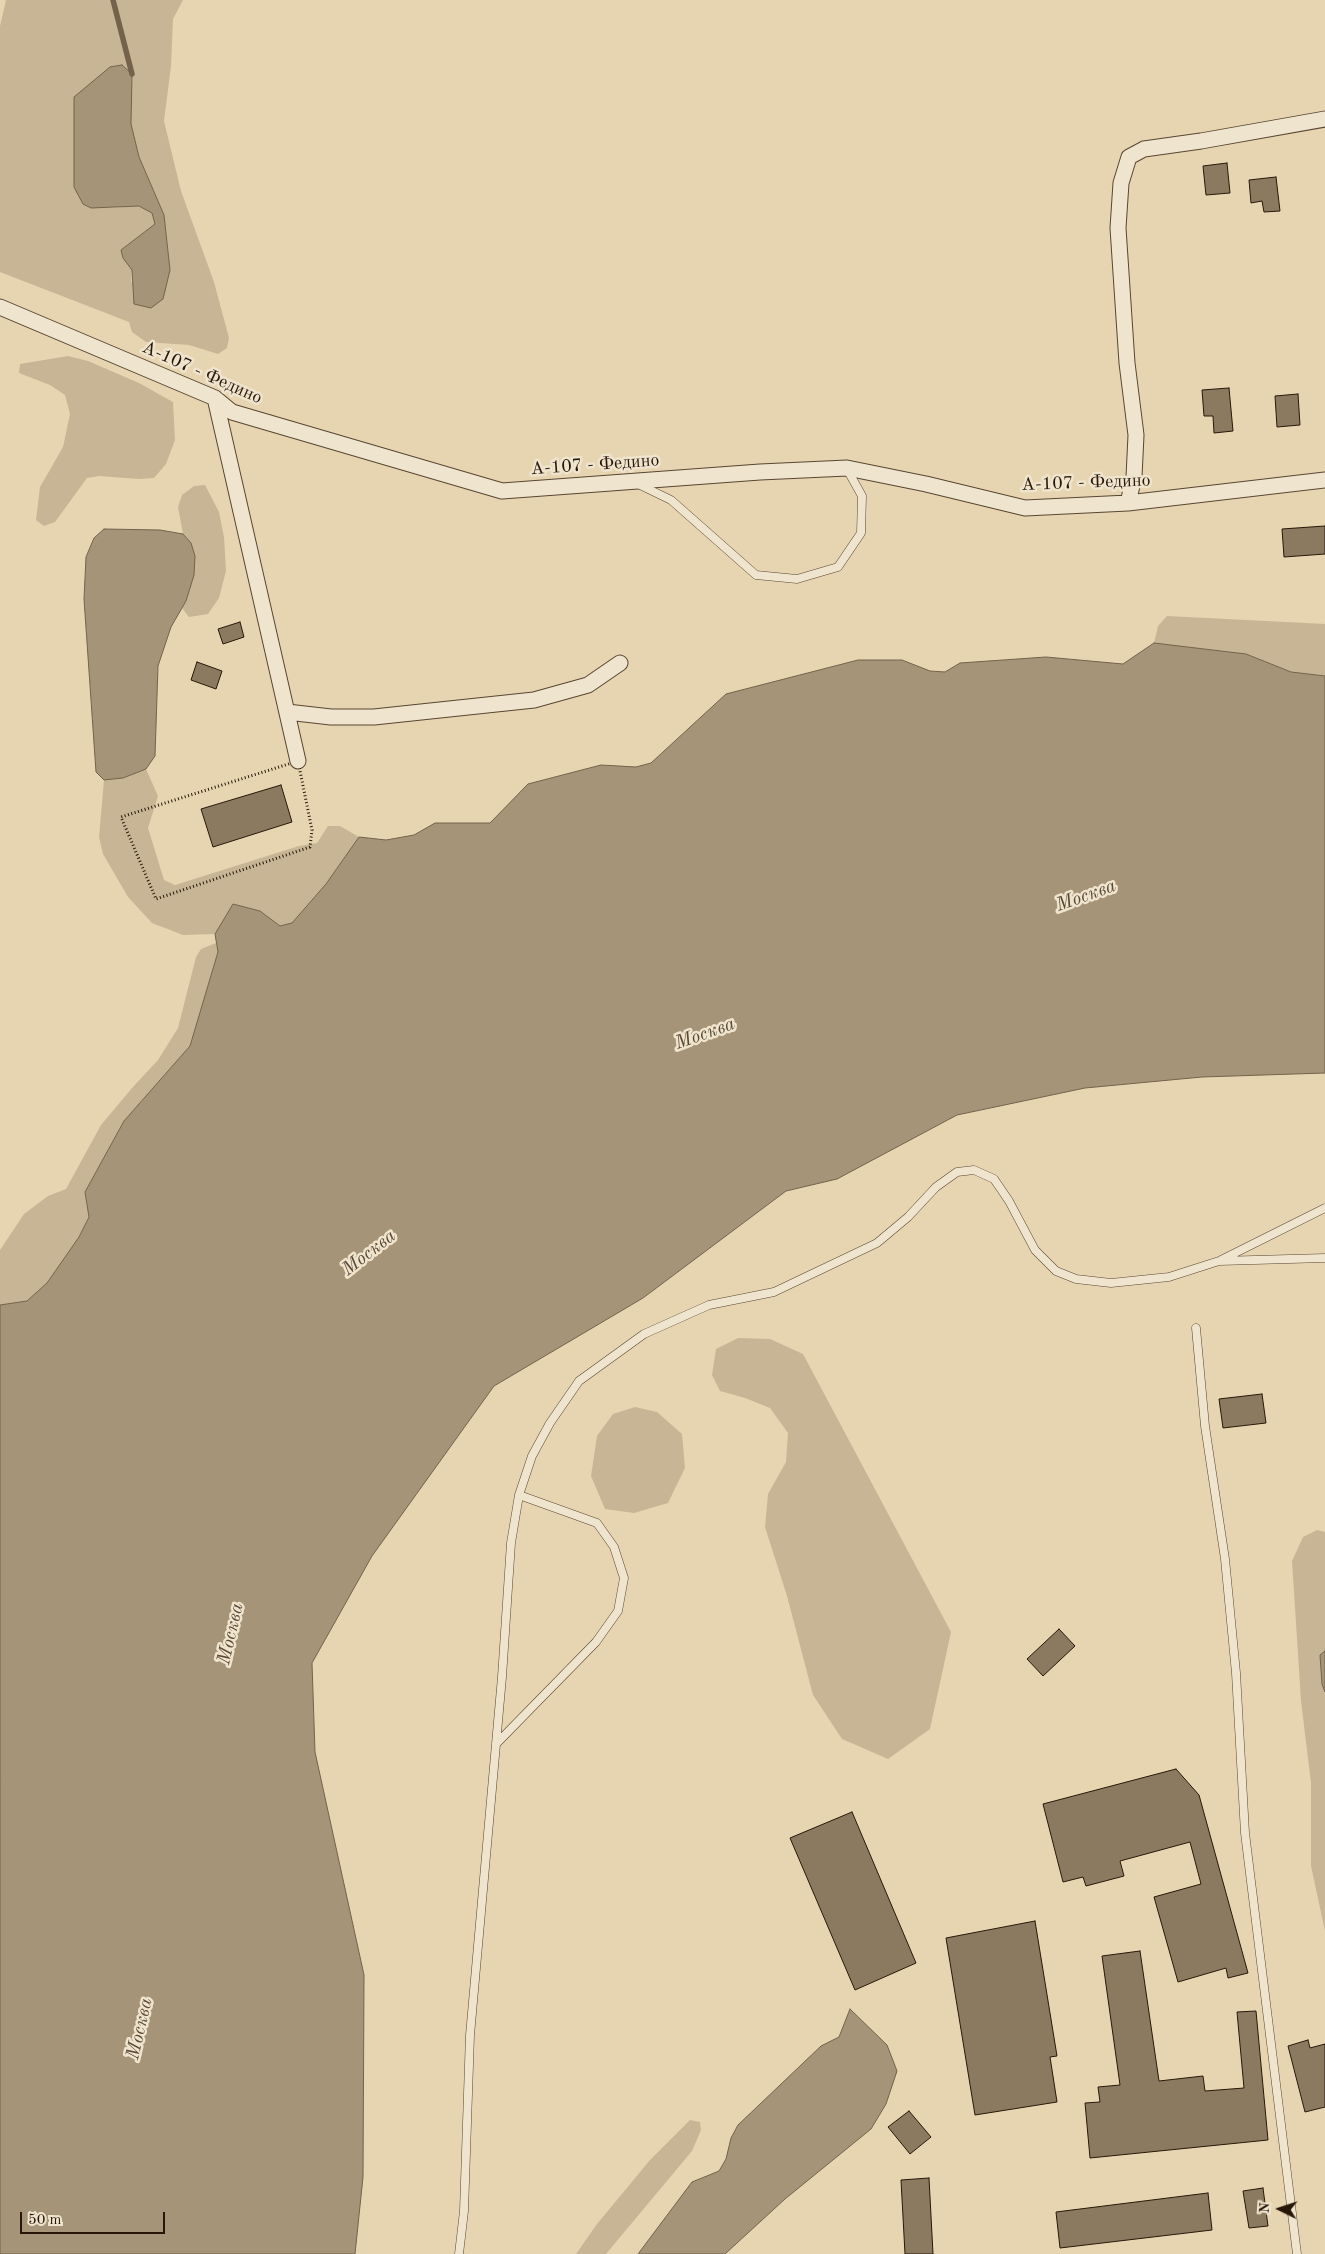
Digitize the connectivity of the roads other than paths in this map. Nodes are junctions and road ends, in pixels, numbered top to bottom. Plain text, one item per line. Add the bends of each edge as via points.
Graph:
1 (1325, 119) edge
2 (0, 308) edge
3 (215, 398) junction
4 (847, 468) junction
5 (1325, 480) edge
6 (632, 481) junction
7 (1128, 502) junction
8 (620, 663) dead end
9 (286, 712) junction
10 (298, 761) road end
11 (1325, 1208) edge
12 (1325, 1258) edge
13 (1219, 1261) junction
14 (1196, 1328) dead end
15 (519, 1496) junction
16 (496, 1744) junction
17 (458, 2254) edge
18 (1297, 2254) edge

1 - 7 street via 1144,149 1129,157 1121,183 1118,228 1127,364 1136,435 1134,477
2 - 3 street, А-107 - Федино
3 - 6 street, А-107 - Федино via 232,412 502,491
3 - 9 street
4 - 6 street, А-107 - Федино
4 - 6 lane via 862,496 861,533 838,566 797,579 756,575 672,500
4 - 7 street, А-107 - Федино via 1025,508
5 - 7 street, А-107 - Федино
8 - 9 street via 588,685 534,700 374,717
9 - 10 street
11 - 13 lane
12 - 13 lane
13 - 15 lane via 1169,1277 1111,1283 1076,1279 1056,1271 1035,1250 994,1179 974,1170 957,1172 936,1187 908,1217 876,1243 774,1292 709,1305 644,1334 612,1356 579,1381 550,1423 532,1456
14 - 18 lane via 1236,1674 1245,1833
15 - 16 lane via 512,1543
15 - 16 lane via 597,1523 614,1547 624,1578 618,1611 596,1642
16 - 17 lane via 470,2035 464,2211

